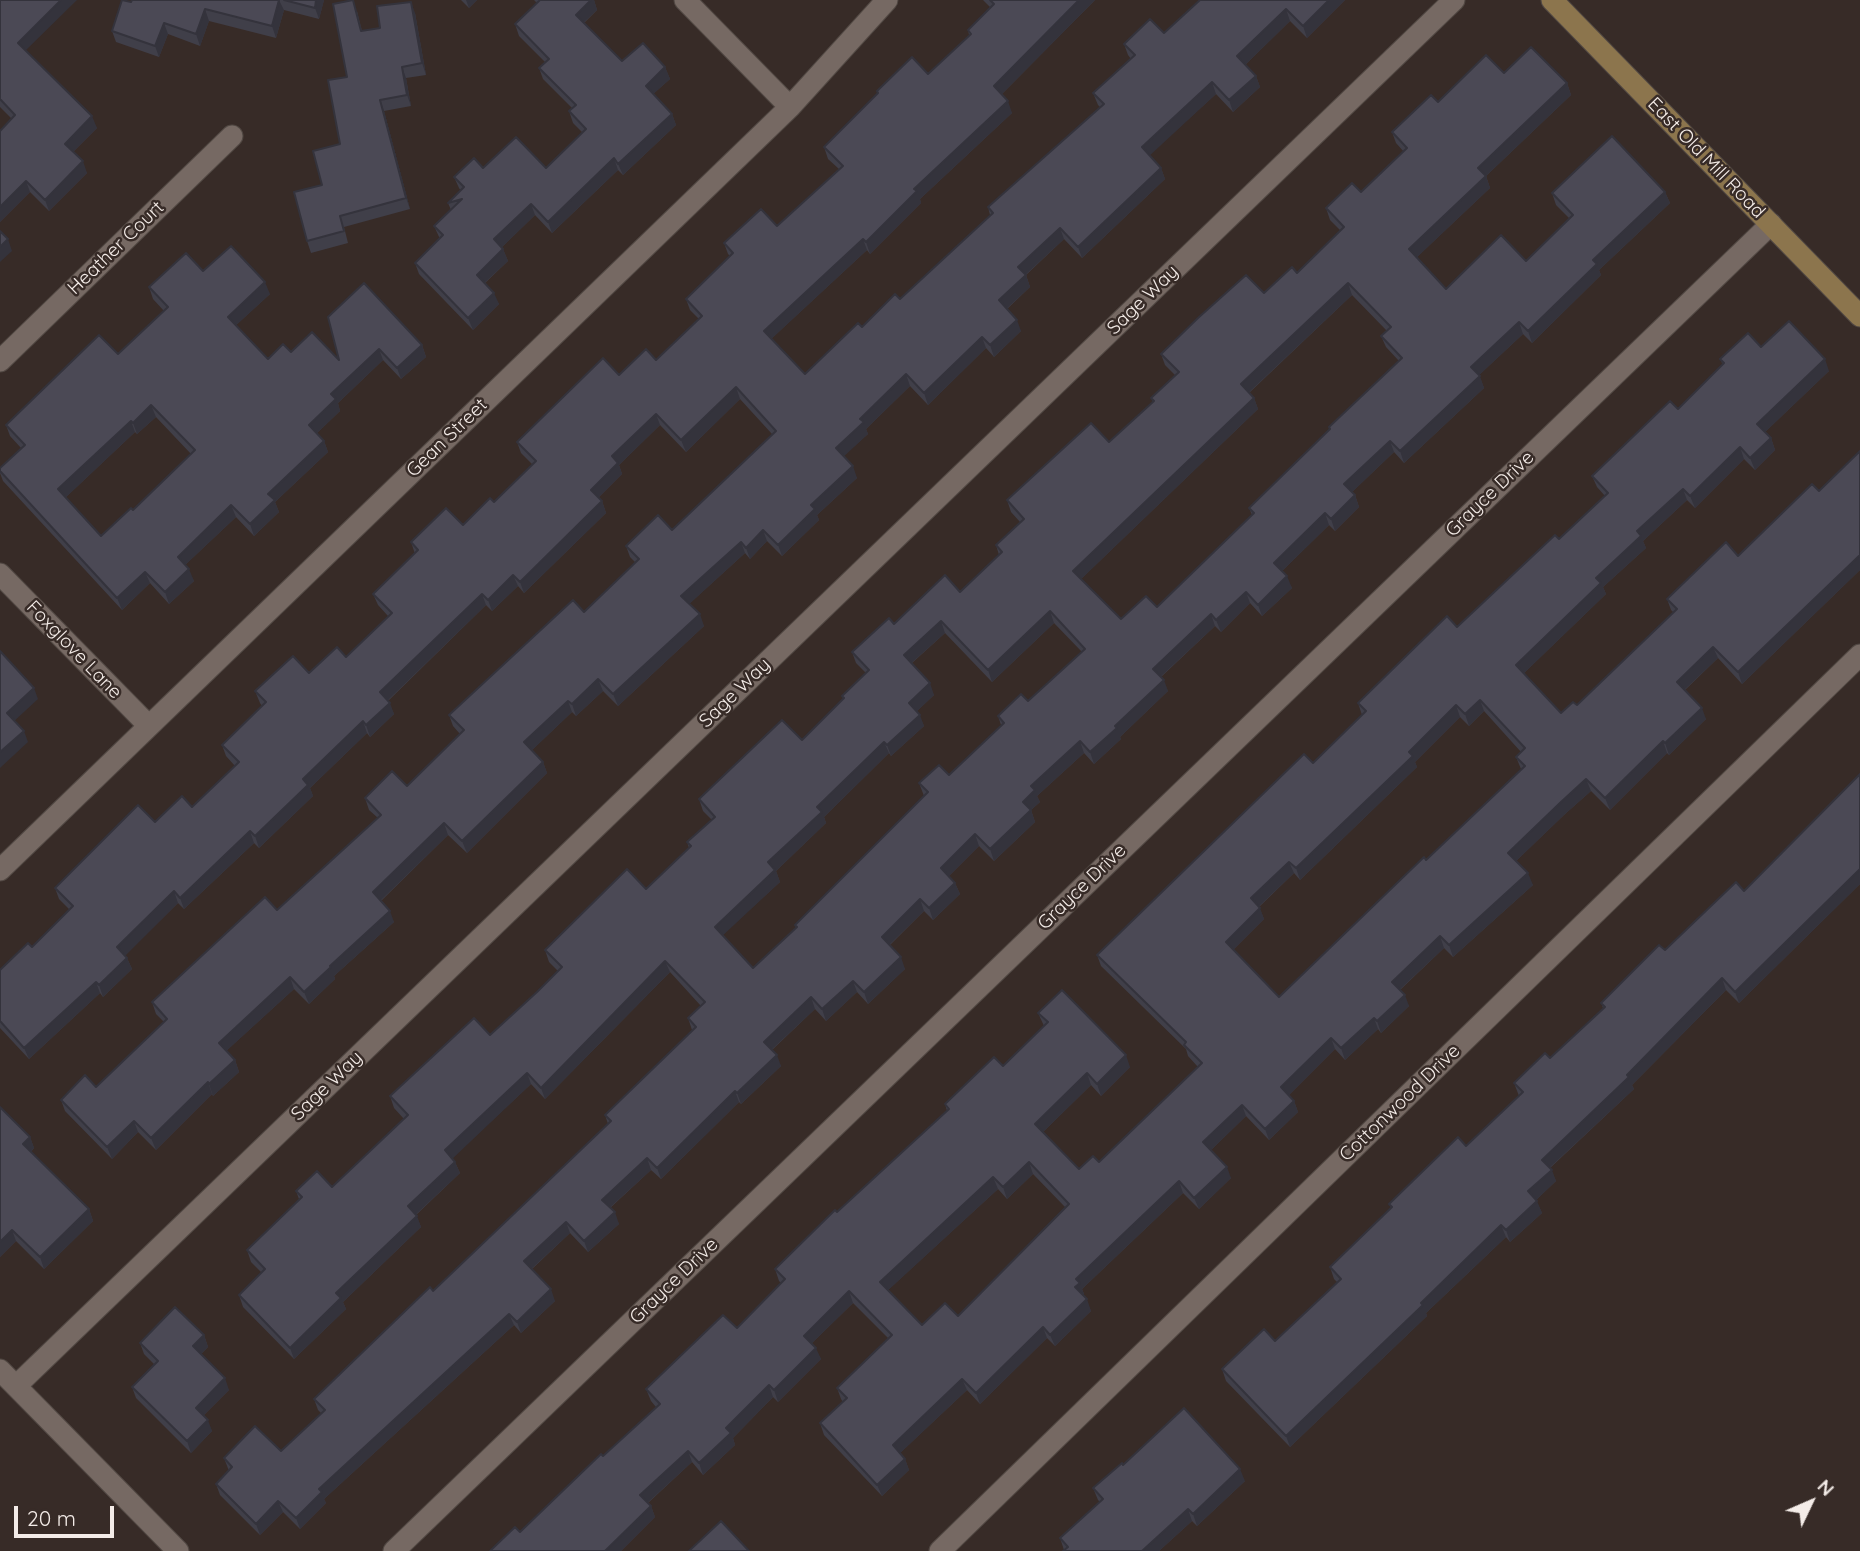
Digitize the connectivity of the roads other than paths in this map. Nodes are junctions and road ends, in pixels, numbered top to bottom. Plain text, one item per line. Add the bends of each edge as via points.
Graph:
1 (685, 0) edge
2 (887, 0) edge
3 (1454, 0) edge
4 (1552, 0) edge
5 (790, 107) junction
6 (232, 136) dead end
7 (1771, 224) junction
8 (1860, 316) edge
9 (0, 361) edge
10 (0, 574) edge
11 (1860, 655) edge
12 (149, 726) junction
13 (0, 870) edge
14 (0, 1370) edge
15 (16, 1386) junction
16 (178, 1551) edge
17 (394, 1551) edge
18 (940, 1551) edge

1 - 5 street
2 - 5 street, Gean Street
3 - 15 street, Sage Way
4 - 7 street, East Old Mill Road
5 - 12 street, Gean Street
6 - 9 street, Heather Court
7 - 8 street, East Old Mill Road
7 - 17 street, Grayce Drive
10 - 12 street, Foxglove Lane
11 - 18 street, Cottonwood Drive
12 - 13 street, Gean Street
14 - 15 street
15 - 16 street

